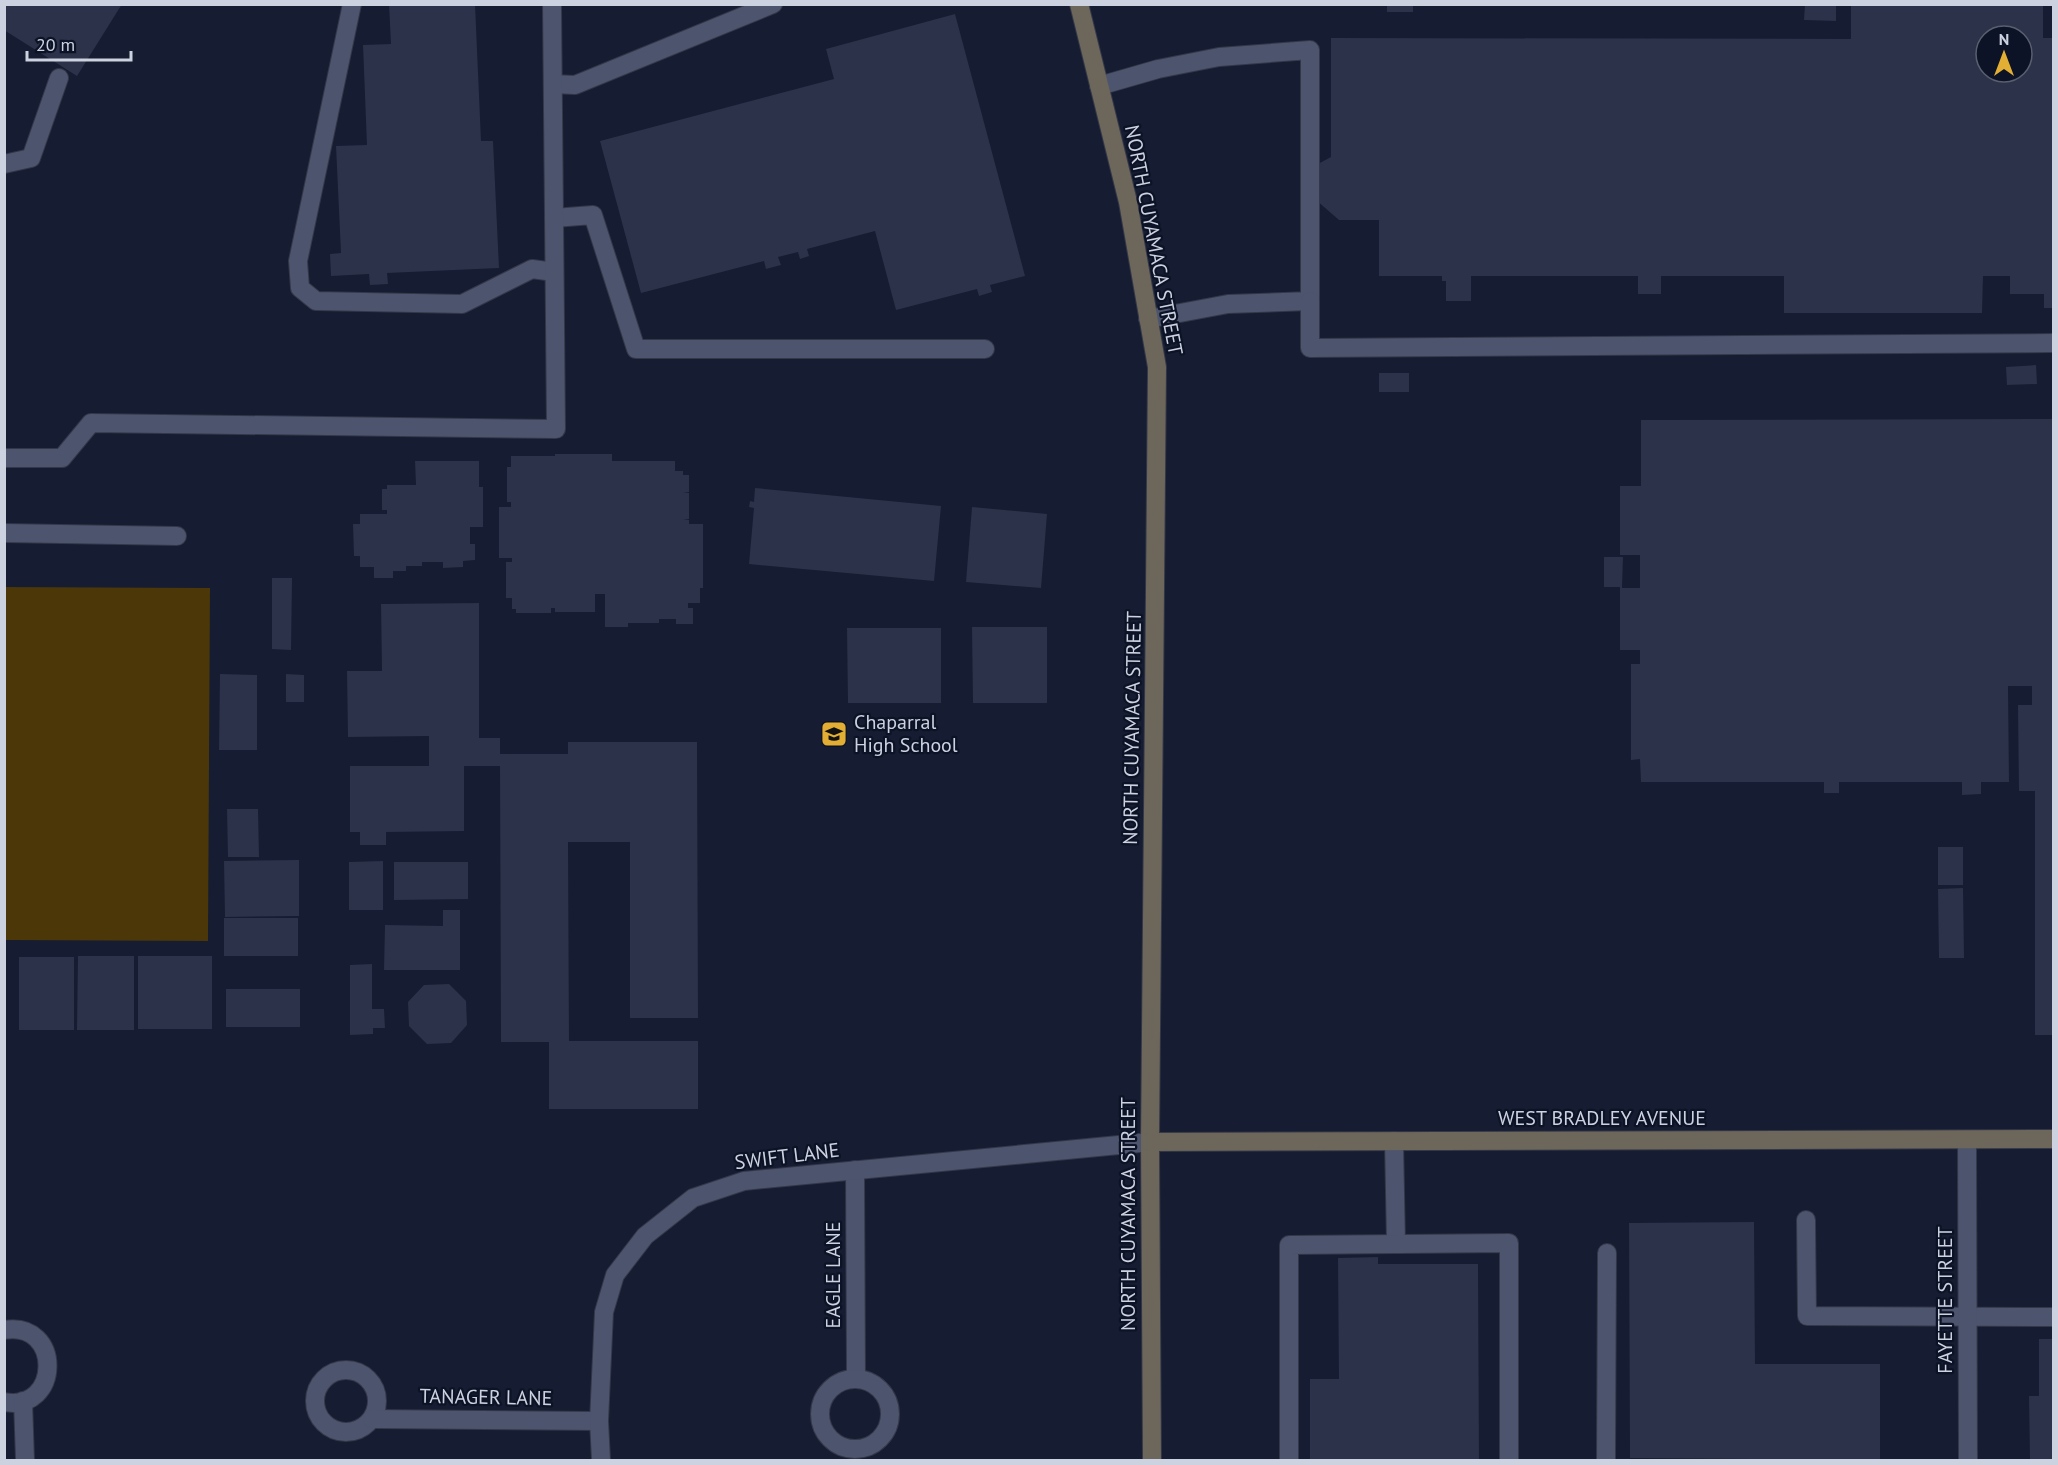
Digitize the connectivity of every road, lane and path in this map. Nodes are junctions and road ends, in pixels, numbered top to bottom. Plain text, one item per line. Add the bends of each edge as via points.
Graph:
1 (352, 4) edge
2 (552, 4) edge
3 (773, 4) edge
4 (1078, 4) edge
5 (59, 78) dead end
6 (552, 84) junction
7 (1099, 86) junction
8 (4, 164) edge
9 (554, 219) junction
10 (554, 272) junction
11 (1311, 301) junction
12 (1148, 319) junction
13 (2054, 343) edge
14 (985, 350) dead end
15 (4, 458) edge
16 (4, 533) edge
17 (177, 536) dead end
18 (2054, 1139) edge
19 (1967, 1140) junction
20 (1395, 1141) junction
21 (1150, 1142) junction
22 (855, 1170) junction
23 (1806, 1220) dead end
24 (1396, 1244) junction
25 (1607, 1253) dead end
26 (2054, 1317) edge
27 (1968, 1318) junction
28 (4, 1330) edge
29 (856, 1379) junction
30 (23, 1401) junction
31 (4, 1402) edge
32 (372, 1419) dead end
33 (599, 1421) junction
34 (855, 1455) edge
35 (25, 1461) edge
36 (601, 1461) edge
37 (1152, 1461) edge
38 (1289, 1461) edge
39 (1509, 1461) edge
40 (1606, 1461) edge
41 (1968, 1461) edge

1 - 10 street via 298,261 300,288 316,301 462,304 532,269
2 - 6 street
3 - 6 street via 575,85
4 - 7 main road, NORTH CUYAMACA STREET
5 - 8 street via 31,158
6 - 9 street
7 - 11 street via 1219,57 1311,50
7 - 12 main road, NORTH CUYAMACA STREET via 1128,202
9 - 10 street
9 - 14 street via 593,215 636,349
10 - 15 street via 556,429 91,423 62,458
11 - 12 street via 1228,304
11 - 13 street via 1311,348
12 - 21 main road, NORTH CUYAMACA STREET via 1157,367
16 - 17 street
18 - 19 main road, WEST BRADLEY AVENUE
19 - 20 main road, WEST BRADLEY AVENUE
19 - 27 street, FAYETTE STREET
20 - 21 main road, WEST BRADLEY AVENUE
20 - 24 street
21 - 22 street, SWIFT LANE
21 - 37 main road, NORTH CUYAMACA STREET
22 - 29 street, EAGLE LANE
22 - 33 street, SWIFT LANE via 744,1181 693,1198 645,1236 615,1275 604,1312
23 - 27 street via 1807,1316
24 - 38 street via 1289,1245
24 - 39 street via 1509,1243
25 - 40 street
26 - 27 street
27 - 41 street, FAYETTE STREET
28 - 30 street via 20,1329 31,1334 46,1352 49,1364 45,1382 34,1396
29 - 34 street via 867,1381 884,1394 890,1415 889,1425 876,1443
29 - 34 street via 835,1385 820,1413 827,1434
30 - 31 street
30 - 35 street
32 - 33 street, TANAGER LANE
33 - 36 street, SWIFT LANE

